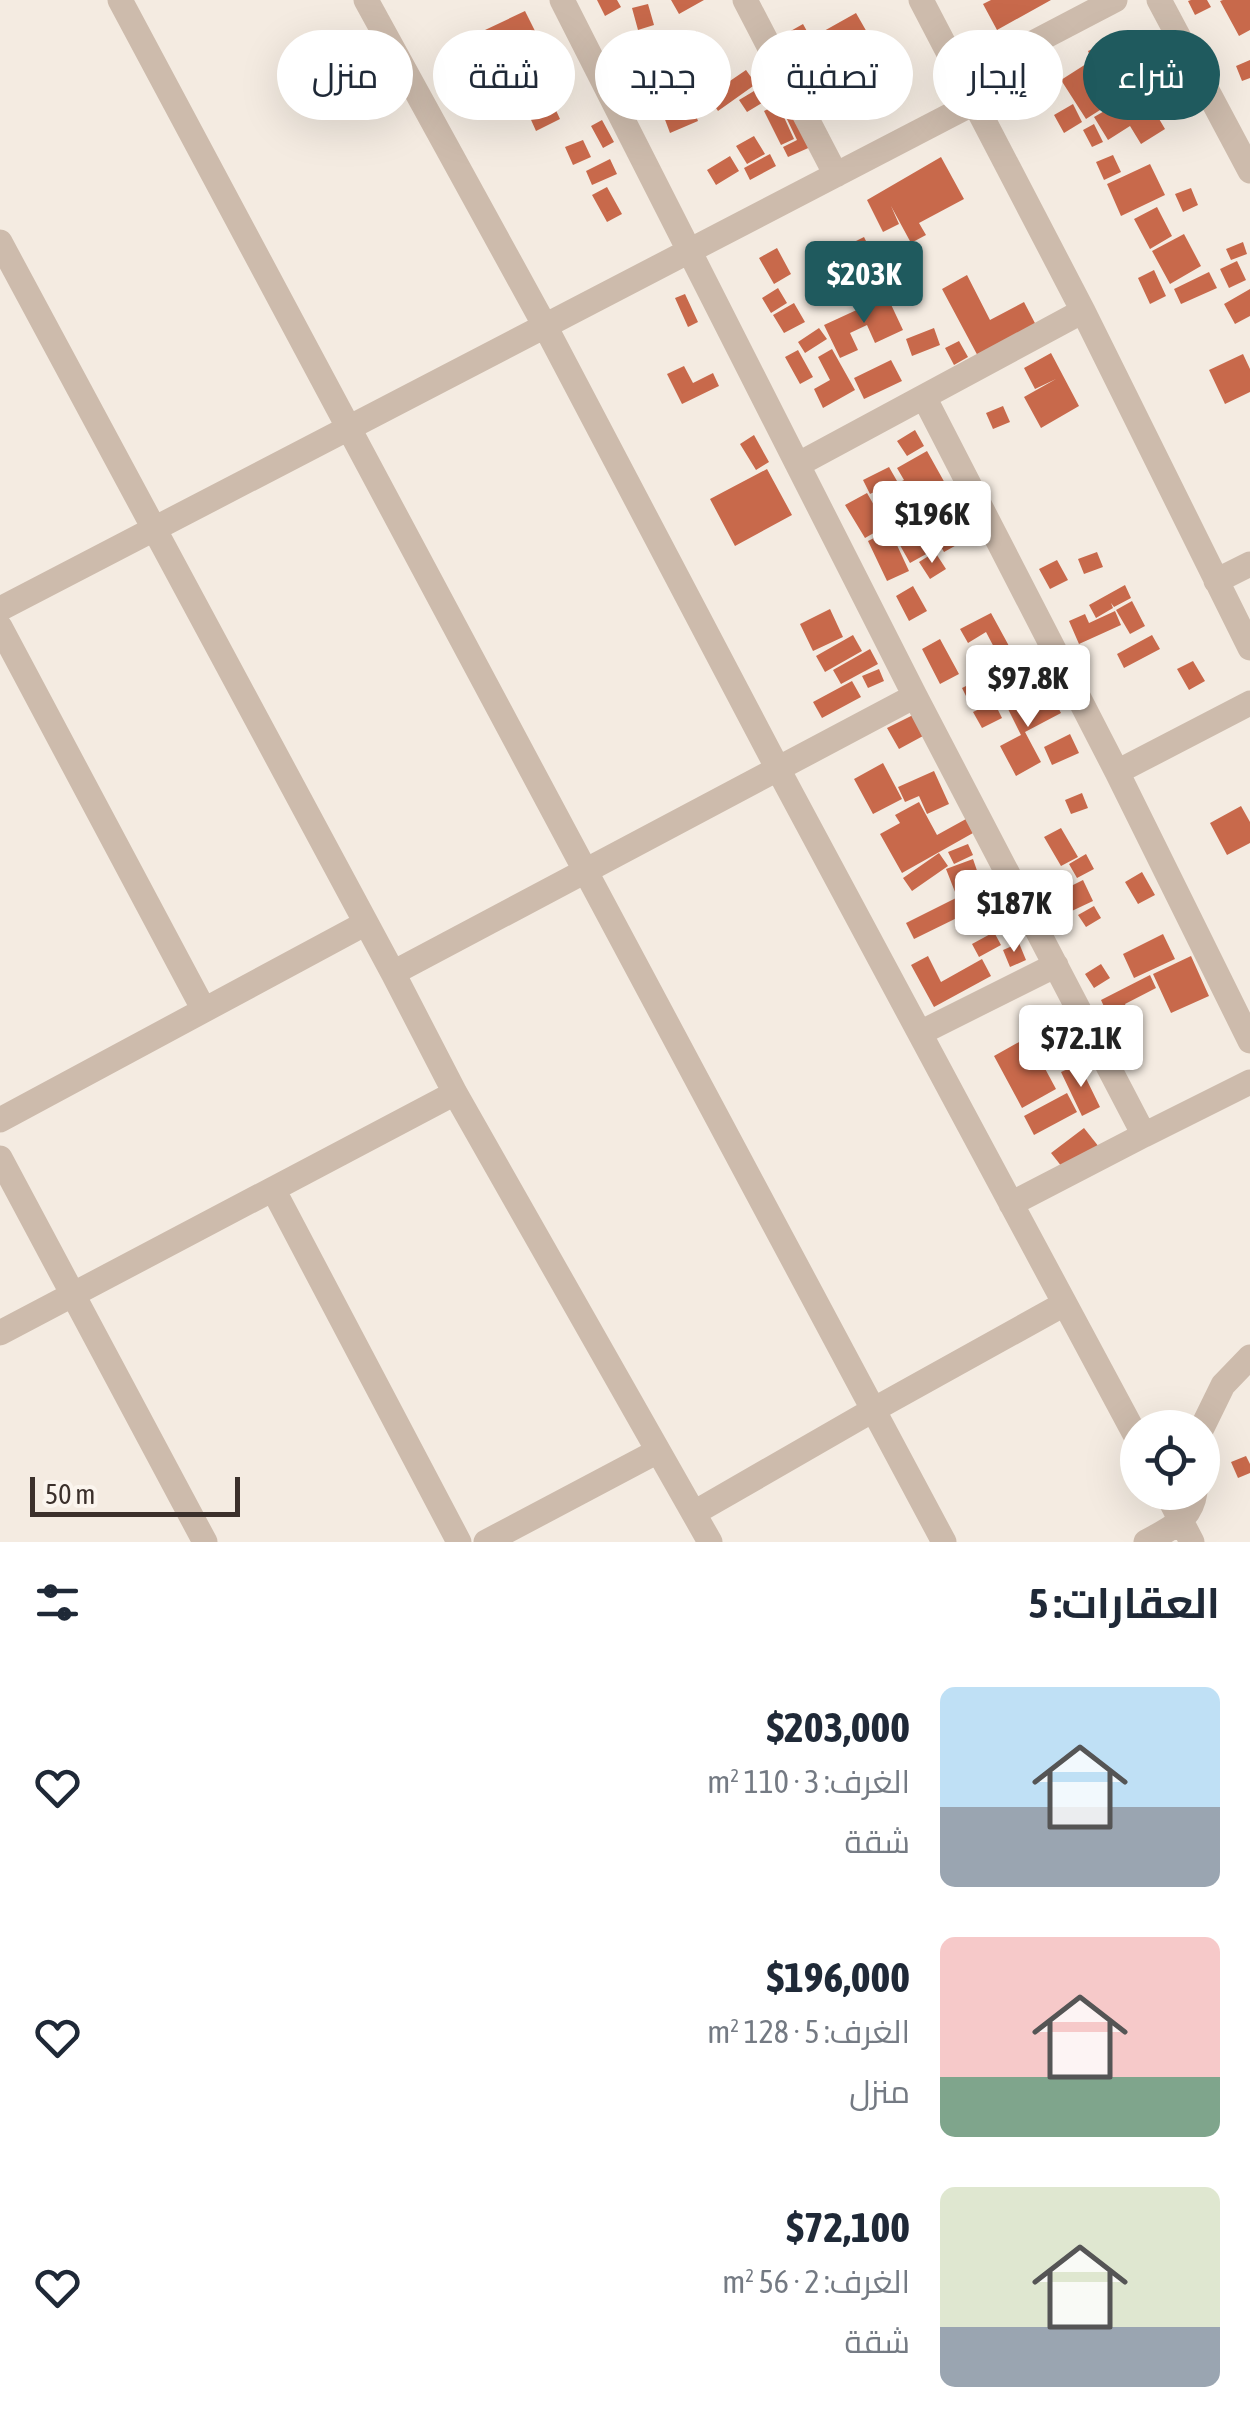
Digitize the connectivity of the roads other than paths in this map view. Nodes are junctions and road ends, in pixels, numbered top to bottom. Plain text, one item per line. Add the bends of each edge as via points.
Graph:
1 (120, 0) edge
2 (366, 0) edge
3 (562, 0) edge
4 (745, 0) edge
5 (921, 0) edge
6 (1114, 0) edge
7 (1159, 0) edge
8 (936, 30) edge
9 (1057, 30) edge
10 (941, 120) edge
11 (983, 120) edge
12 (1250, 172) edge
13 (836, 175) junction
14 (0, 242) edge
15 (690, 250) junction
16 (1083, 311) junction
17 (545, 326) junction
18 (924, 397) junction
19 (348, 428) junction
20 (799, 464) junction
21 (154, 529) junction
22 (1250, 564) edge
23 (1216, 582) junction
24 (0, 608) edge
25 (0, 627) edge
26 (1250, 648) edge
27 (915, 696) junction
28 (1250, 704) edge
29 (778, 770) junction
30 (1116, 772) junction
31 (584, 872) junction
32 (366, 923) junction
33 (1056, 966) junction
34 (393, 973) junction
35 (204, 1010) junction
36 (920, 1034) junction
37 (1250, 1041) edge
38 (1250, 1082) edge
39 (455, 1093) junction
40 (0, 1120) edge
41 (1144, 1135) junction
42 (0, 1158) edge
43 (273, 1189) junction
44 (1011, 1204) junction
45 (73, 1294) junction
46 (1064, 1304) junction
47 (0, 1333) edge
48 (1250, 1357) edge
49 (874, 1410) junction
50 (1122, 1410) edge
51 (1211, 1410) edge
52 (658, 1450) junction
53 (694, 1513) junction
54 (1187, 1532) edge
55 (205, 1542) edge
56 (459, 1542) edge
57 (486, 1542) edge
58 (710, 1542) edge
59 (944, 1542) edge
60 (1146, 1542) edge

1 - 19 street
2 - 17 street
3 - 15 street
4 - 13 street
5 - 8 street
6 - 9 street
7 - 12 street
10 - 13 street
11 - 16 street
13 - 15 street
14 - 21 street
15 - 17 street
15 - 20 street
16 - 18 street
16 - 23 street
17 - 19 street
17 - 29 street
18 - 20 street
18 - 30 street
19 - 21 street
19 - 31 street
20 - 27 street
21 - 24 street
21 - 32 street
22 - 23 street
23 - 26 street
25 - 35 street
27 - 29 street
27 - 33 street
28 - 30 street
29 - 31 street
29 - 36 street
30 - 37 street
31 - 34 street
31 - 49 street
32 - 34 street
32 - 35 street
33 - 36 street
33 - 41 street
34 - 39 street
35 - 40 street
36 - 44 street
38 - 41 street
39 - 43 street
39 - 52 street
41 - 44 street
42 - 45 street
43 - 45 street
43 - 56 street
44 - 46 street
45 - 47 street
45 - 55 street
46 - 49 street
46 - 50 street
48 - 51 street via 1223,1384
49 - 53 street
49 - 59 street
52 - 53 street
52 - 57 street
53 - 58 street
54 - 60 street

